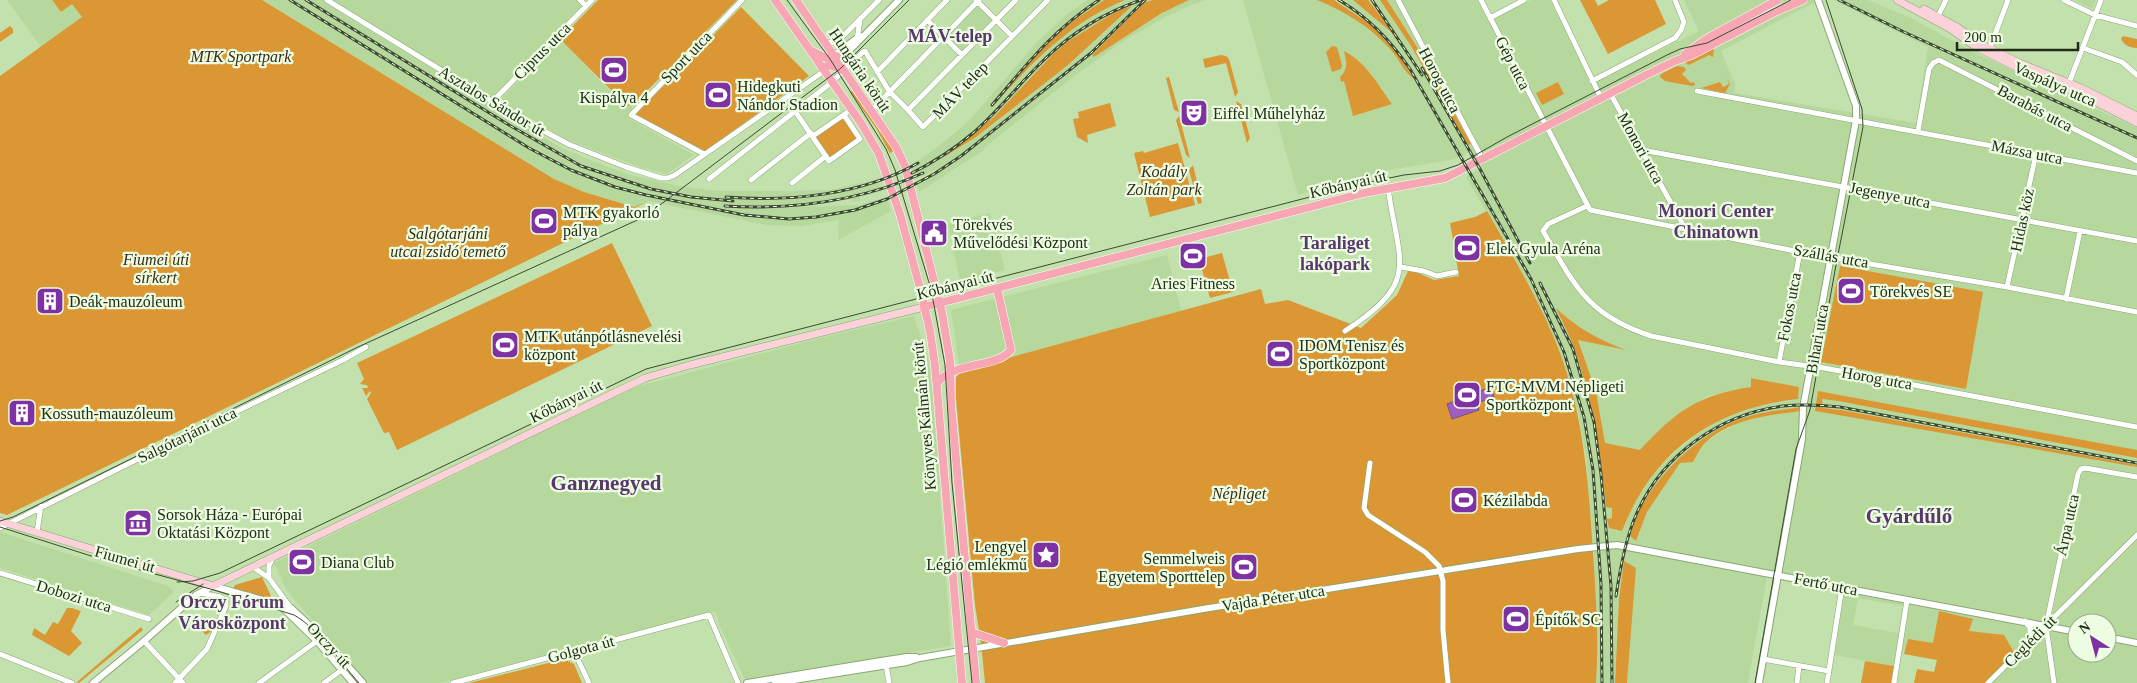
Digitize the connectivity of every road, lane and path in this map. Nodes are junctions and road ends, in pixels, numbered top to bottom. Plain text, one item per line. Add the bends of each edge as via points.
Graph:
1 (327, 0) edge
2 (580, 0) edge
3 (592, 0) edge
4 (742, 0) edge
5 (775, 0) edge
6 (796, 0) edge
7 (879, 0) edge
8 (899, 0) edge
9 (947, 0) edge
10 (977, 0) edge
11 (1016, 0) edge
12 (1048, 0) edge
13 (1398, 0) edge
14 (1481, 0) edge
15 (1524, 0) edge
16 (1554, 0) edge
17 (1675, 0) edge
18 (1780, 0) edge
19 (1803, 0) edge
20 (1818, 0) edge
21 (1896, 0) edge
22 (1907, 0) edge
23 (1946, 0) edge
24 (2008, 0) edge
25 (2064, 0) edge
26 (2101, 0) edge
27 (1767, 3) edge
28 (1793, 5) junction
29 (586, 6) junction
30 (1923, 11) junction
31 (1775, 12) junction
32 (2095, 15) junction
33 (1938, 16) junction
34 (861, 18) junction
35 (1490, 18) junction
36 (927, 20) junction
37 (996, 20) junction
38 (2137, 26) edge
39 (943, 36) junction
40 (1012, 36) junction
41 (857, 41) junction
42 (824, 42) junction
43 (808, 48) junction
44 (2083, 48) junction
45 (1989, 51) junction
46 (962, 55) junction
47 (1675, 61) junction
48 (834, 62) junction
49 (877, 72) junction
50 (2137, 75) edge
51 (1592, 80) junction
52 (831, 81) junction
53 (2068, 85) junction
54 (1697, 91) dead end
55 (889, 92) junction
56 (1610, 93) junction
57 (1601, 98) junction
58 (492, 102) junction
59 (852, 109) junction
60 (908, 110) junction
61 (795, 111) junction
62 (871, 111) junction
63 (844, 115) junction
64 (2137, 116) edge
65 (1856, 120) junction
66 (2137, 123) edge
67 (1545, 126) junction
68 (1918, 131) junction
69 (812, 135) junction
70 (1642, 150) junction
71 (704, 154) junction
72 (879, 154) joint
73 (2036, 154) junction
74 (826, 156) junction
75 (901, 156) joint
76 (1483, 160) junction
77 (2137, 161) edge
78 (2137, 173) edge
79 (709, 179) dead end
80 (751, 180) dead end
81 (792, 183) dead end
82 (1845, 186) junction
83 (1388, 188) junction
84 (1586, 206) junction
85 (2022, 220) junction
86 (1686, 230) junction
87 (2080, 231) junction
88 (2137, 241) edge
89 (1800, 252) junction
90 (1832, 256) junction
91 (1401, 267) junction
92 (1456, 272) dead end
93 (2007, 287) junction
94 (997, 288) junction
95 (2066, 299) junction
96 (940, 303) junction
97 (924, 307) junction
98 (2137, 312) edge
99 (1345, 331) dead end
100 (366, 347) dead end
101 (1778, 362) junction
102 (1812, 366) junction
103 (951, 371) junction
104 (937, 383) junction
105 (2137, 427) edge
106 (1370, 463) dead end
107 (2137, 477) edge
108 (40, 506) junction
109 (4, 522) edge
110 (0, 528) edge
111 (37, 532) junction
112 (2137, 535) edge
113 (1628, 547) joint
114 (274, 556) junction
115 (252, 566) junction
116 (1440, 571) junction
117 (0, 572) edge
118 (1778, 575) junction
119 (189, 578) junction
120 (269, 578) junction
121 (226, 580) junction
122 (213, 586) junction
123 (1842, 587) junction
124 (278, 591) junction
125 (199, 593) junction
126 (283, 597) junction
127 (1907, 600) junction
128 (280, 605) junction
129 (291, 608) junction
130 (149, 619) dead end
131 (2024, 621) junction
132 (2046, 626) junction
133 (2067, 630) edge
134 (971, 632) junction
135 (2117, 639) edge
136 (144, 641) junction
137 (317, 641) junction
138 (2030, 641) junction
139 (1004, 643) junction
140 (2137, 643) edge
141 (973, 650) junction
142 (574, 651) junction
143 (959, 652) junction
144 (0, 654) edge
145 (1763, 659) junction
146 (886, 663) junction
147 (348, 666) junction
148 (1799, 666) junction
149 (342, 670) junction
150 (1829, 671) junction
151 (179, 682) edge
152 (72, 683) edge
153 (93, 683) edge
154 (259, 683) edge
155 (324, 683) edge
156 (353, 683) edge
157 (363, 683) edge
158 (453, 683) edge
159 (588, 683) edge
160 (738, 683) edge
161 (748, 683) edge
162 (775, 683) edge
163 (889, 683) edge
164 (962, 683) edge
165 (976, 683) edge
166 (1448, 683) edge
167 (1759, 683) edge
168 (1797, 683) edge
169 (1827, 683) edge
170 (1894, 683) edge
171 (1988, 683) edge
172 (2054, 683) edge

1 - 58 street, Asztalos Sándor út
2 - 29 street
3 - 29 street, Ciprus utca
4 - 71 street, Sport utca via 631,115
5 - 43 main road, Hungária körút
6 - 42 main road, Hungária körút
7 - 34 street
8 - 41 street
9 - 36 street
10 - 37 street
10 - 39 street
11 - 37 street, MÁV telep
12 - 40 street, MÁV telep
13 - 76 street, Horog utca
14 - 35 street, Gép utca
15 - 35 street
16 - 51 street
17 - 51 street via 1683,17 1679,34
18 - 27 main road, Kőbányai út
18 - 28 main road
18 - 31 main road
19 - 28 main road, Kőbányai út
20 - 65 street, Bihari utca via 1856,106
21 - 30 main road, Vaspálya utca
22 - 30 main road, Vaspálya utca
23 - 33 street
24 - 45 street
25 - 32 street
26 - 32 street
27 - 47 main road, Kőbányai út
28 - 31 main road, Kőbányai út
29 - 58 street, Ciprus utca
30 - 33 main road, Vaspálya utca
30 - 45 main road, Vaspálya utca via 1970,43
31 - 47 main road, Kőbányai út
32 - 38 street
32 - 44 street
33 - 45 main road, Vaspálya utca via 1957,26
34 - 41 street
34 - 42 street via 839,40
35 - 67 street, Gép utca
36 - 39 street, MÁV telep
36 - 49 street
37 - 40 street
37 - 46 street, MÁV telep
39 - 46 street, MÁV telep
39 - 55 street
40 - 60 street, MÁV telep via 923,128
41 - 48 street
42 - 48 main road, Hungária körút
43 - 48 main road, Hungária körút
43 - 48 main road
44 - 50 street via 2122,62
44 - 53 street
45 - 53 main road, Vaspálya utca
46 - 60 street, MÁV telep
47 - 56 main road, Kőbányai út
48 - 49 street, MÁV telep via 865,51
48 - 52 main road, Hungária körút
48 - 52 main road
48 - 62 main road, Hungária körút
48 - 71 street
49 - 55 street, MÁV telep
51 - 57 street
52 - 59 main road, Hungária körút
52 - 61 street
53 - 64 main road, Vaspálya utca
53 - 66 main road, Vaspálya utca
54 - 65 street
55 - 60 street, MÁV telep
55 - 62 street
56 - 57 main road, Kőbányai út
56 - 70 street, Monori utca
57 - 67 main road, Kőbányai út
58 - 71 street, Asztalos Sándor út via 568,144 661,178 668,178
59 - 63 street
59 - 72 main road, Hungária körút
61 - 69 street
61 - 79 street
62 - 75 main road, Hungária körút
63 - 69 street
63 - 74 street via 860,139 829,161
65 - 68 street, Mázsa utca
65 - 82 street, Bihari utca
67 - 76 main road, Kőbányai út
67 - 84 street
68 - 73 street, Mázsa utca
68 - 77 street, Barabás utca via 1929,69 1939,60
69 - 74 street
69 - 80 street
70 - 82 street, Jegenye utca
70 - 86 street, Monori utca
72 - 97 main road, Könyves Kálmán körút via 900,214
73 - 78 street, Mázsa utca
73 - 85 street, Hidas köz
74 - 81 street
75 - 96 main road, Könyves Kálmán körút
76 - 83 main road, Kőbányai út via 1445,178
82 - 85 street, Jegenye utca
82 - 90 street, Bihari utca
83 - 91 street
83 - 94 main road, Kőbányai út
84 - 86 street, Szállás utca via 1590,210
84 - 101 street, Horog utca via 1548,224 1544,232 1586,298 1598,310 1651,336
85 - 87 street, Jegenye utca
85 - 93 street, Hidas köz
86 - 89 street, Szállás utca
87 - 88 street, Jegenye utca
87 - 95 street
89 - 90 street, Szállás utca
89 - 101 street, Fokos utca
90 - 93 street, Szállás utca
90 - 102 street, Bihari utca
91 - 92 street via 1437,276
91 - 99 street via 1394,288 1383,302
93 - 95 street, Szállás utca
94 - 96 main road, Kőbányai út
94 - 103 main road via 1011,350 1004,356
95 - 98 street, Szállás utca
96 - 97 main road, Kőbányai út
96 - 103 main road, Könyves Kálmán körút
97 - 104 main road, Könyves Kálmán körút
97 - 114 main road, Kőbányai út via 645,378
100 - 108 street, Salgótarjáni utca
101 - 102 street, Horog utca
102 - 105 street, Horog utca
102 - 118 street, Bihari utca
103 - 104 main road
103 - 134 main road, Könyves Kálmán körút
104 - 143 main road, Könyves Kálmán körút
106 - 116 street via 1364,508 1368,515 1429,555
107 - 132 street, Árpa utca via 2081,469
108 - 109 street, Salgótarjáni utca
108 - 111 street
109 - 110 street, Salgótarjáni utca
109 - 111 main road, Fiumei út
111 - 119 main road, Fiumei út
112 - 132 street, Ceglédi út
113 - 116 street, Vajda Péter utca via 1593,547
113 - 118 street, Fertő utca
114 - 115 main road, Kőbányai út
114 - 120 street
115 - 120 street
115 - 121 main road, Kőbányai út
116 - 139 street, Vajda Péter utca
116 - 166 street
117 - 130 street, Dobozi utca
118 - 123 street, Fertő utca
118 - 145 street, Bihari utca
119 - 121 main road
119 - 122 main road, Fiumei út
120 - 124 street
121 - 122 main road, Kőbányai út
122 - 125 street
122 - 128 street
123 - 127 street, Fertő utca
123 - 150 street
124 - 126 street
124 - 128 street
125 - 136 street
125 - 151 street via 221,597 226,606 207,649
126 - 128 street
126 - 129 street
127 - 131 street, Fertő utca
127 - 170 street
128 - 129 street, Orczy út
128 - 137 street, Orczy út
129 - 147 street, Orczy út
131 - 132 street, Fertő utca
131 - 138 street via 2030,628
132 - 133 street, Fertő utca
132 - 138 street, Ceglédi út
132 - 172 street, Árpa utca
134 - 139 main road
134 - 141 main road, Könyves Kálmán körút
135 - 140 street
136 - 151 street
136 - 153 street
137 - 149 street, Orczy út
137 - 154 street
138 - 171 street, Ceglédi út
139 - 141 street, Vajda Péter utca
141 - 143 street, Vajda Péter utca
141 - 165 main road, Könyves Kálmán körút
142 - 158 street, Golgota út
142 - 159 street
142 - 160 street, Golgota út via 709,615
143 - 146 street, Vajda Péter utca via 920,658 907,656
143 - 164 main road, Könyves Kálmán körút
144 - 152 street
145 - 148 street
145 - 167 street, Bihari utca
146 - 161 street, Vajda Péter utca
146 - 162 street, Vajda Péter utca
146 - 163 street
147 - 149 street
147 - 157 street, Orczy út
148 - 150 street
148 - 168 street
149 - 155 street
149 - 156 street, Orczy út
150 - 169 street

